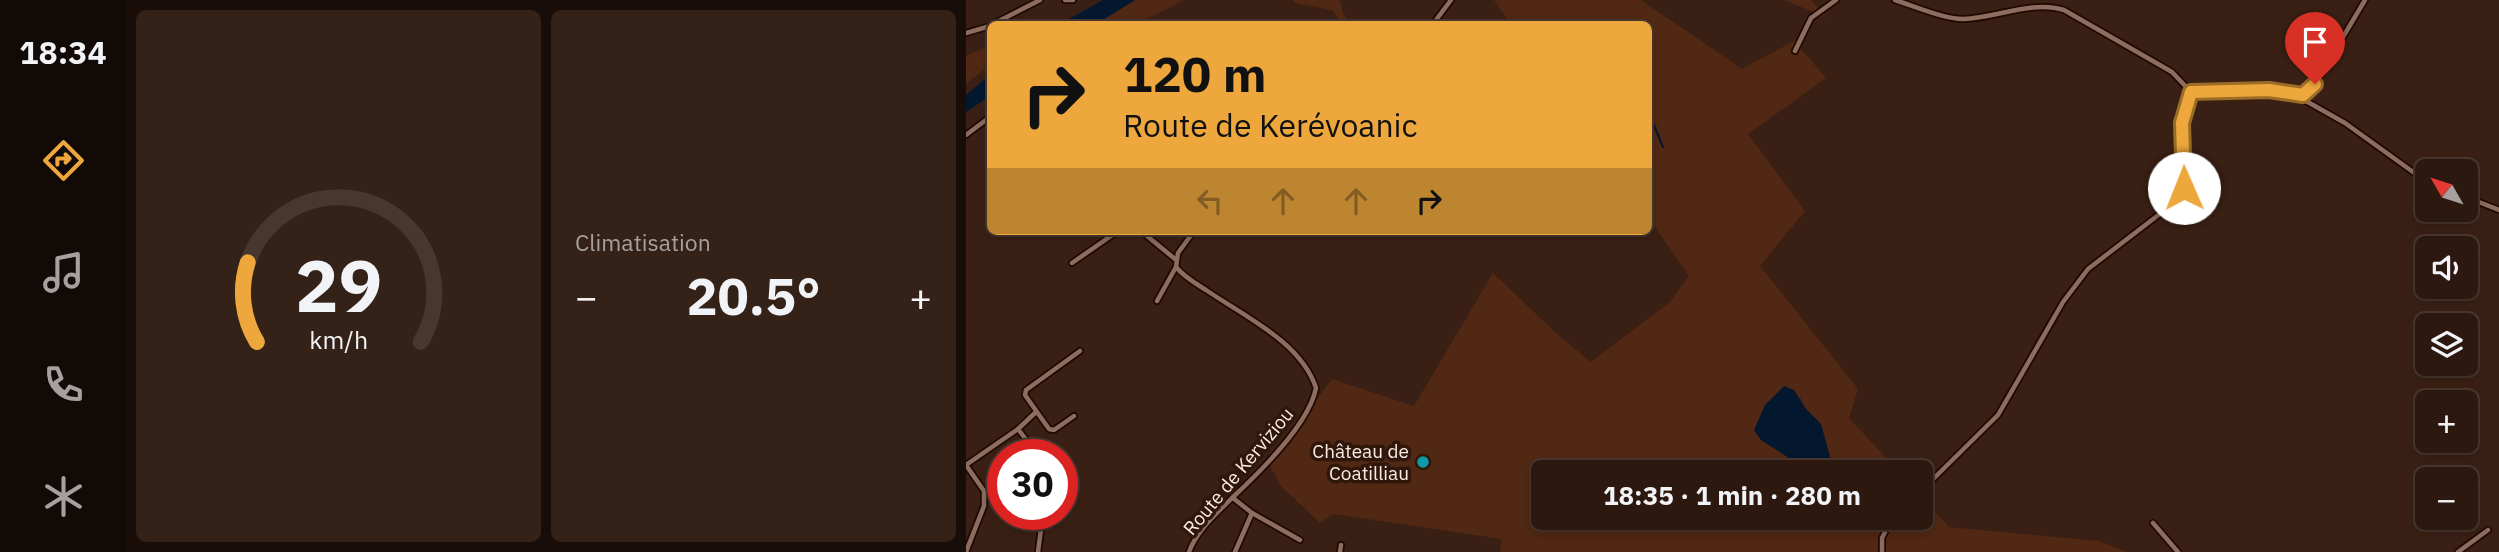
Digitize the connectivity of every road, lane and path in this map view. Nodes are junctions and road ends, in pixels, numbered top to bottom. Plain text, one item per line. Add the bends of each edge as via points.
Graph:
1 (1040, 0) edge
2 (1065, 0) edge
3 (1073, 0) edge
4 (1451, 0) edge
5 (1836, 0) edge
6 (1895, 0) edge
7 (2365, 0) edge
8 (1000, 21) edge
9 (1435, 21) edge
10 (987, 27) edge
11 (966, 33) edge
12 (1796, 51) dead end
13 (2191, 92) junction
14 (2303, 95) junction
15 (987, 119) edge
16 (966, 135) edge
17 (2415, 173) edge
18 (2478, 202) edge
19 (2499, 210) edge
20 (1112, 235) edge
21 (1146, 235) edge
22 (1191, 235) edge
23 (1175, 260) junction
24 (1072, 262) dead end
25 (1176, 267) junction
26 (1157, 301) dead end
27 (1080, 351) dead end
28 (1036, 412) junction
29 (1074, 416) dead end
30 (1018, 429) junction
31 (1026, 439) edge
32 (966, 465) edge
33 (1933, 478) edge
34 (1233, 498) junction
35 (1252, 513) junction
36 (2153, 523) dead end
37 (1041, 530) edge
38 (1886, 530) edge
39 (2488, 530) dead end
40 (1300, 540) dead end
41 (1341, 545) dead end
42 (967, 549) edge
43 (1038, 552) edge
44 (1189, 552) edge
45 (1236, 552) edge
46 (1340, 552) edge
47 (1882, 552) edge
48 (2178, 552) edge
49 (2458, 552) edge

1 - 8 street
2 - 3 street
4 - 9 street
5 - 12 street via 1811,18
6 - 13 street via 1958,19 2050,5 2172,72
7 - 14 street via 2315,84
10 - 11 street
13 - 14 street via 2269,90
13 - 33 street via 2182,123 2184,188 2161,213 2088,270 2063,302 1997,415
14 - 17 street
15 - 16 street
18 - 19 street
20 - 24 street
21 - 23 street
22 - 23 street
23 - 25 street
25 - 26 street
25 - 34 street, Route de Kerviziou via 1275,335 1310,371 1316,388 1303,418
27 - 28 street via 1026,390
28 - 29 street via 1054,430
28 - 30 street
30 - 31 street
30 - 32 street
32 - 42 street via 984,491 984,506
34 - 35 street
34 - 44 street, Route de Kerviziou via 1213,515
35 - 40 street
35 - 45 street
36 - 48 street
37 - 43 street
38 - 47 street
39 - 49 street
41 - 46 street

